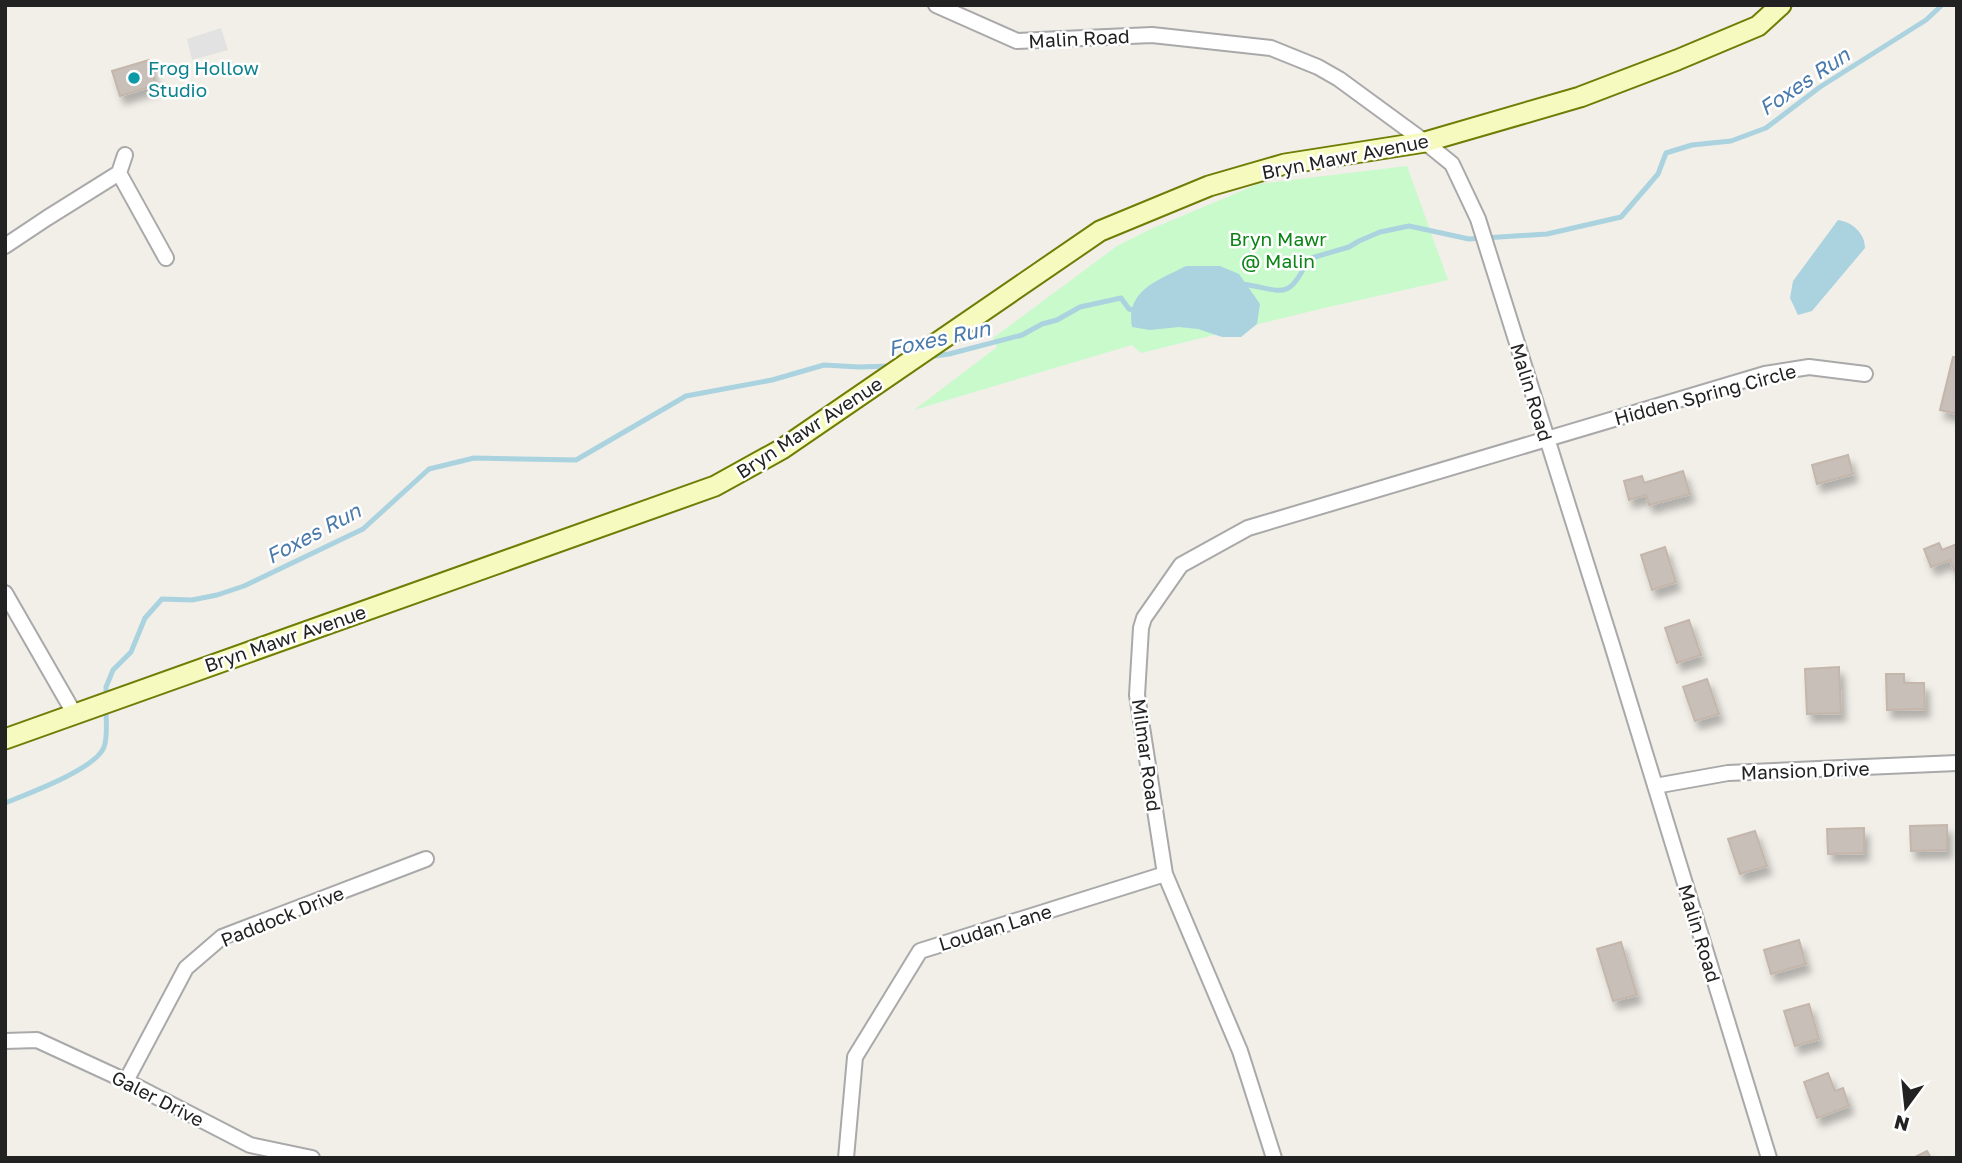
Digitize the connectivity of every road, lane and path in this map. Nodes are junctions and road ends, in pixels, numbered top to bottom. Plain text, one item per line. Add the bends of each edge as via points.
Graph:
1 (936, 5) edge
2 (1781, 5) edge
3 (1425, 142) junction
4 (125, 155) dead end
5 (119, 173) junction
6 (5, 246) edge
7 (166, 258) dead end
8 (1865, 374) dead end
9 (1547, 439) junction
10 (5, 593) edge
11 (74, 713) junction
12 (5, 739) edge
13 (1957, 763) edge
14 (1655, 786) junction
15 (426, 859) dead end
16 (1165, 874) junction
17 (5, 1041) edge
18 (126, 1081) junction
19 (312, 1158) edge
20 (846, 1158) edge
21 (1274, 1158) edge
22 (1769, 1158) edge

1 - 3 street, Malin Road via 1017,41 1152,35 1271,48 1339,79
2 - 3 main road, Bryn Mawr Avenue via 1758,26 1677,60 1580,97
3 - 9 street, Malin Road via 1452,164 1480,227
3 - 11 main road, Bryn Mawr Avenue via 1285,164 1209,186 1100,231 782,449 715,486
4 - 5 street
5 - 6 street
5 - 7 street
8 - 9 street, Hidden Spring Circle via 1810,367 1765,374
9 - 14 street, Malin Road
9 - 16 street, Milmar Road via 1248,528 1181,565 1144,618 1137,695
10 - 11 street
11 - 12 main road, Bryn Mawr Avenue
13 - 14 street, Mansion Drive via 1728,773
14 - 22 street, Malin Road
15 - 18 street, Paddock Drive via 222,937 186,968
16 - 20 street, Loudan Lane via 920,951 855,1057
16 - 21 street, Milmar Road via 1240,1051
17 - 18 street, Galer Drive via 37,1040
18 - 19 street, Galer Drive via 250,1145

